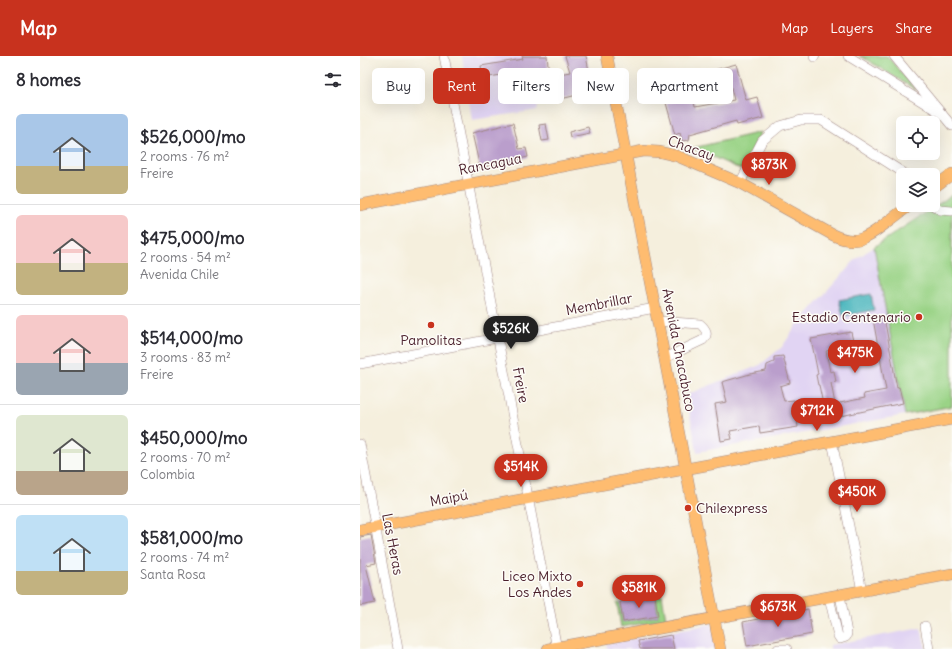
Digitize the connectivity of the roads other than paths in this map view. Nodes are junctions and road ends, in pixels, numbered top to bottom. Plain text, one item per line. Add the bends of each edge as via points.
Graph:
1 (444, 56) edge
2 (607, 56) edge
3 (848, 56) edge
4 (894, 56) edge
5 (942, 114) junction
6 (952, 126) edge
7 (626, 153) junction
8 (896, 168) edge
9 (952, 174) edge
10 (740, 183) junction
11 (940, 183) edge
12 (468, 184) junction
13 (360, 205) edge
14 (940, 210) edge
15 (952, 211) edge
16 (901, 212) edge
17 (655, 308) junction
18 (658, 321) junction
19 (498, 338) junction
20 (665, 358) junction
21 (360, 364) edge
22 (952, 419) edge
23 (832, 441) junction
24 (360, 444) edge
25 (686, 469) junction
26 (529, 498) junction
27 (376, 527) junction
28 (360, 530) edge
29 (952, 574) edge
30 (862, 591) junction
31 (715, 618) junction
32 (925, 626) dead end
33 (554, 648) edge
34 (398, 649) edge
35 (720, 649) edge
36 (778, 649) edge
37 (787, 649) edge
38 (930, 649) edge

1 - 12 street, Freire
2 - 7 main road, Avenida Chacabuco
3 - 5 street
4 - 5 street
5 - 6 street
7 - 10 main road, Chacay via 642,151 669,154
7 - 12 main road, Rancagua
7 - 17 main road, Avenida Chacabuco
8 - 10 street via 821,120 801,120 780,126 762,141
9 - 11 main road
10 - 16 main road, Chacay via 833,235 849,240 869,237
12 - 13 main road, Rancagua
12 - 19 street, Freire
14 - 15 street
17 - 18 main road, Avenida Chacabuco
17 - 19 street, Membrillar
18 - 20 main road, Avenida Chacabuco
18 - 20 street via 700,324 707,332 703,340
19 - 21 street, Membrillar
19 - 26 street, Freire
20 - 25 main road, Avenida Chacabuco
22 - 23 main road, Maipú
23 - 25 main road, Maipú
23 - 30 street
24 - 27 street, Las Heras
25 - 26 main road, Maipú
25 - 31 main road, Avenida Chacabuco
26 - 27 main road, Maipú
26 - 33 street, Freire
27 - 28 main road, Maipú
27 - 34 street, Las Heras
29 - 30 main road
30 - 31 main road
31 - 33 main road
31 - 35 main road, Avenida Chacabuco
32 - 38 street
36 - 37 street

